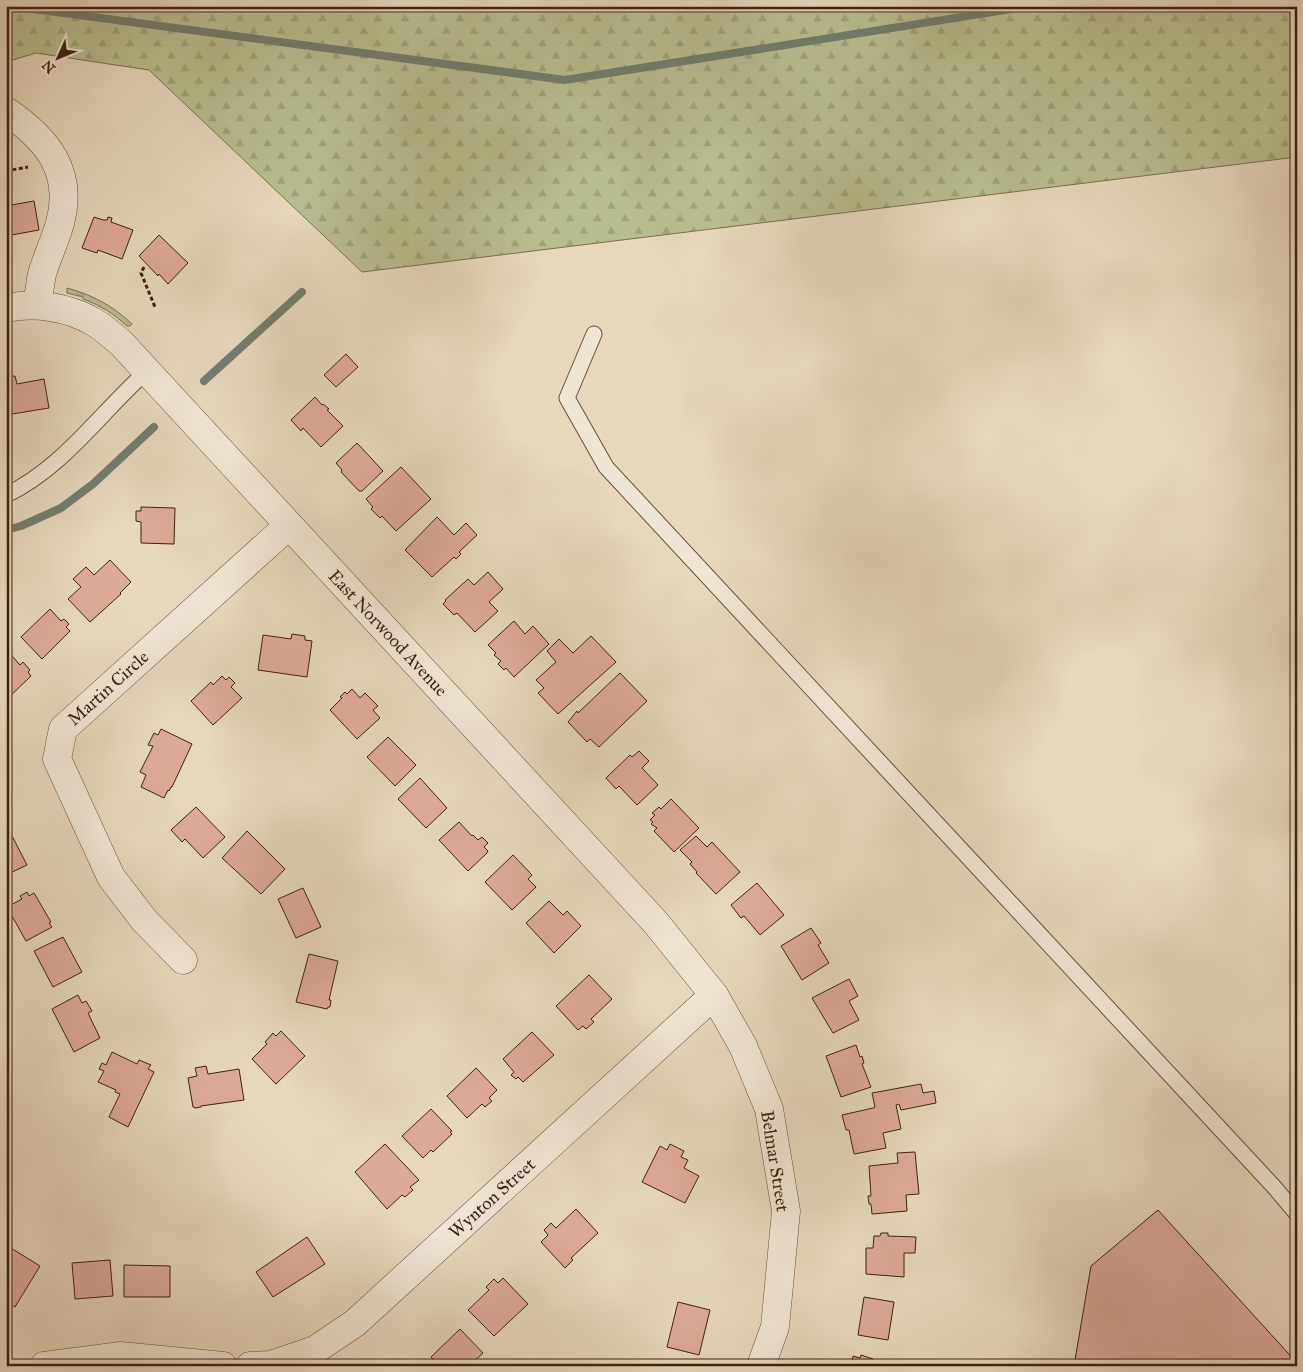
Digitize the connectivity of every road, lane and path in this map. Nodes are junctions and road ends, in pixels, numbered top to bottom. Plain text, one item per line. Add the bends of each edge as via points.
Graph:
1 (6, 111) edge
2 (144, 267) dead end
3 (37, 305) junction
4 (155, 307) dead end
5 (6, 308) edge
6 (594, 334) dead end
7 (147, 371) junction
8 (6, 495) edge
9 (288, 526) junction
10 (183, 960) dead end
11 (714, 995) junction
12 (1297, 1214) edge
13 (44, 1366) edge
14 (223, 1366) edge
15 (250, 1366) edge
16 (761, 1366) edge

1 - 3 street via 45,144 62,183 60,222 42,275
2 - 4 path via 141,273
3 - 5 street, East Norwood Avenue
3 - 7 street, East Norwood Avenue via 73,313 93,322 122,344
6 - 12 lane via 567,398 606,467
7 - 8 lane via 69,449 36,478
7 - 9 street, East Norwood Avenue
9 - 10 street, Martin Circle via 63,729 57,759 111,878 144,920
9 - 11 street, East Norwood Avenue via 656,922
11 - 15 street, Wynton Street via 355,1323 315,1350 271,1365
11 - 16 street, Belmar Street via 743,1046 769,1109 786,1211 774,1327
13 - 14 street via 121,1356

